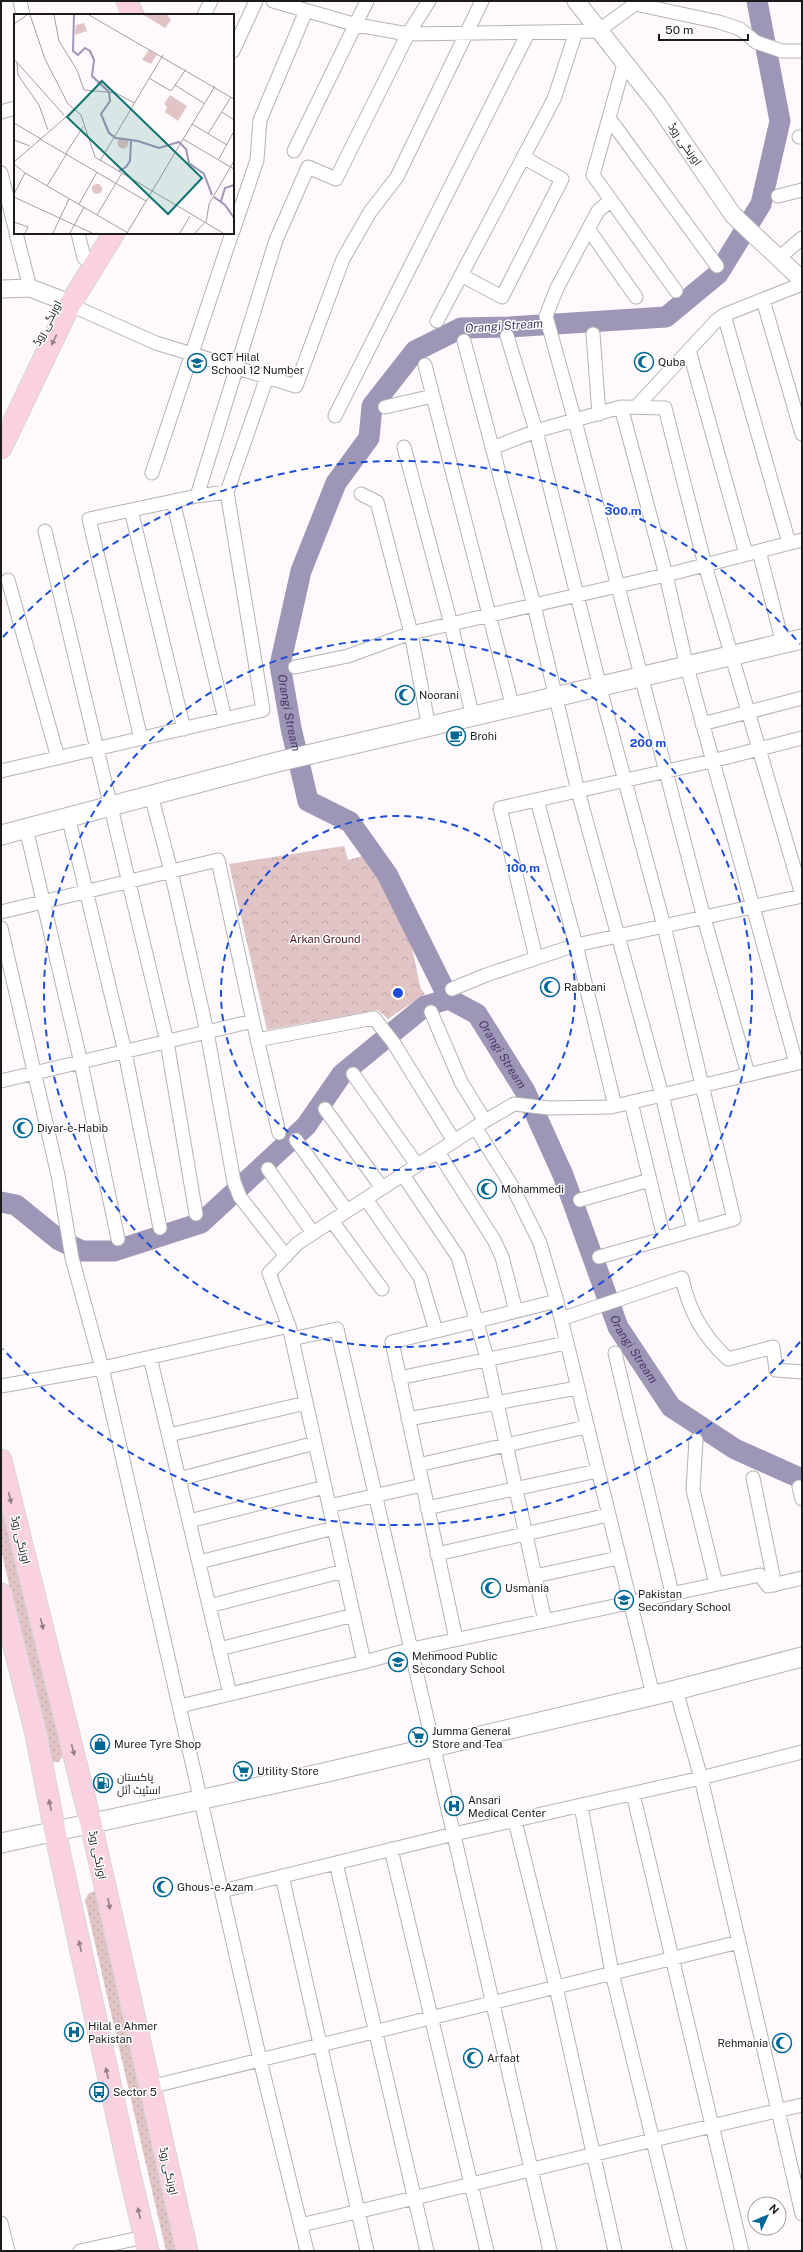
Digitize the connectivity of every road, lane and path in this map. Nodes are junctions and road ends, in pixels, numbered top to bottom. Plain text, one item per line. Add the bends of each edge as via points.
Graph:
1 (20, 1) edge
2 (127, 1) edge
3 (142, 1) edge
4 (211, 1) edge
5 (256, 1) edge
6 (273, 1) edge
7 (367, 1) edge
8 (429, 1) edge
9 (482, 1) edge
10 (576, 1) edge
11 (634, 2) edge
12 (677, 7) edge
13 (312, 8) edge
14 (23, 14) edge
15 (133, 14) edge
16 (148, 14) edge
17 (204, 14) edge
18 (357, 25) junction
19 (598, 31) junction
20 (576, 32) junction
21 (528, 33) junction
22 (408, 34) junction
23 (465, 34) junction
24 (234, 49) edge
25 (802, 51) edge
26 (624, 64) junction
27 (14, 108) edge
28 (1, 112) edge
29 (609, 118) junction
30 (294, 151) dead end
31 (523, 157) junction
32 (1, 173) edge
33 (802, 190) edge
34 (778, 196) dead end
35 (611, 200) junction
36 (14, 224) edge
37 (234, 229) edge
38 (589, 230) junction
39 (16, 234) edge
40 (78, 234) edge
41 (97, 234) edge
42 (113, 234) edge
43 (232, 234) edge
44 (802, 238) edge
45 (84, 258) junction
46 (780, 258) junction
47 (717, 266) dead end
48 (461, 275) junction
49 (802, 280) edge
50 (802, 284) edge
51 (30, 288) junction
52 (1, 289) edge
53 (676, 291) dead end
54 (636, 297) dead end
55 (763, 300) junction
56 (64, 302) junction
57 (724, 315) junction
58 (437, 321) dead end
59 (593, 334) dead end
60 (506, 336) dead end
61 (464, 341) dead end
62 (689, 350) junction
63 (191, 354) junction
64 (425, 365) dead end
65 (238, 368) junction
66 (267, 377) junction
67 (433, 396) junction
68 (385, 407) dead end
69 (621, 407) junction
70 (636, 407) junction
71 (599, 414) junction
72 (1, 415) edge
73 (335, 416) dead end
74 (575, 421) junction
75 (536, 431) junction
76 (802, 434) edge
77 (404, 447) dead end
78 (1, 448) edge
79 (492, 448) junction
80 (152, 473) dead end
81 (228, 492) junction
82 (361, 494) dead end
83 (197, 496) junction
84 (173, 501) junction
85 (131, 510) junction
86 (45, 531) dead end
87 (802, 540) edge
88 (789, 543) junction
89 (752, 552) junction
90 (705, 565) junction
91 (666, 575) junction
92 (8, 580) dead end
93 (618, 586) junction
94 (577, 595) junction
95 (534, 605) junction
96 (490, 614) junction
97 (451, 624) junction
98 (411, 633) junction
99 (802, 639) edge
100 (783, 644) junction
101 (732, 656) junction
102 (295, 667) dead end
103 (687, 667) junction
104 (642, 678) junction
105 (601, 688) junction
106 (557, 698) junction
107 (802, 698) edge
108 (513, 708) junction
109 (749, 711) junction
110 (473, 718) junction
111 (225, 719) junction
112 (702, 724) junction
113 (429, 728) junction
114 (184, 729) junction
115 (141, 738) junction
116 (802, 738) edge
117 (98, 748) junction
118 (760, 749) junction
119 (58, 758) junction
120 (712, 761) junction
121 (1, 771) edge
122 (666, 771) junction
123 (624, 781) junction
124 (578, 791) junction
125 (151, 795) junction
126 (537, 800) junction
127 (110, 805) junction
128 (68, 816) junction
129 (26, 828) junction
130 (1, 835) edge
131 (171, 871) junction
132 (129, 881) junction
133 (86, 892) junction
134 (802, 895) edge
135 (43, 902) junction
136 (754, 908) junction
137 (1, 912) edge
138 (704, 918) junction
139 (664, 926) junction
140 (1, 928) edge
141 (618, 936) junction
142 (576, 945) junction
143 (536, 958) junction
144 (452, 989) dead end
145 (431, 1012) dead end
146 (253, 1021) junction
147 (207, 1032) junction
148 (257, 1040) junction
149 (167, 1042) junction
150 (125, 1052) junction
151 (799, 1062) edge
152 (81, 1063) junction
153 (34, 1074) junction
154 (353, 1074) dead end
155 (748, 1074) junction
156 (1, 1081) edge
157 (703, 1085) junction
158 (662, 1095) junction
159 (631, 1102) junction
160 (615, 1106) junction
161 (325, 1109) dead end
162 (480, 1124) junction
163 (279, 1133) dead end
164 (296, 1140) dead end
165 (454, 1141) junction
166 (438, 1152) junction
167 (417, 1165) junction
168 (268, 1169) dead end
169 (402, 1174) junction
170 (650, 1180) junction
171 (382, 1188) junction
172 (366, 1199) junction
173 (580, 1200) dead end
174 (347, 1211) junction
175 (196, 1214) dead end
176 (332, 1221) junction
177 (160, 1228) dead end
178 (694, 1230) junction
179 (313, 1233) junction
180 (664, 1238) junction
181 (118, 1239) dead end
182 (286, 1256) junction
183 (599, 1257) dead end
184 (382, 1289) dead end
185 (557, 1301) junction
186 (516, 1311) junction
187 (561, 1319) junction
188 (478, 1321) junction
189 (289, 1326) junction
190 (436, 1331) junction
191 (292, 1340) junction
192 (566, 1343) junction
193 (615, 1353) dead end
194 (150, 1357) junction
195 (487, 1358) junction
196 (102, 1368) junction
197 (802, 1372) edge
198 (400, 1378) junction
199 (1, 1386) edge
200 (577, 1388) junction
201 (497, 1402) junction
202 (306, 1403) junction
203 (408, 1419) junction
204 (586, 1427) junction
205 (169, 1435) junction
206 (696, 1440) dead end
207 (315, 1443) junction
208 (507, 1446) junction
209 (1, 1460) edge
210 (418, 1465) junction
211 (597, 1471) junction
212 (753, 1478) dead end
213 (179, 1479) junction
214 (422, 1485) junction
215 (325, 1487) junction
216 (516, 1489) junction
217 (377, 1495) junction
218 (329, 1506) junction
219 (427, 1508) junction
220 (608, 1515) junction
221 (189, 1520) junction
222 (334, 1528) junction
223 (525, 1534) junction
224 (437, 1554) junction
225 (618, 1558) junction
226 (199, 1562) junction
227 (344, 1571) junction
228 (535, 1576) junction
229 (802, 1578) edge
230 (716, 1584) junction
231 (775, 1585) junction
232 (672, 1593) junction
233 (1, 1594) edge
234 (629, 1603) junction
235 (209, 1606) junction
236 (354, 1615) junction
237 (545, 1621) junction
238 (456, 1640) junction
239 (219, 1649) junction
240 (412, 1649) junction
241 (802, 1657) edge
242 (364, 1662) junction
243 (676, 1690) junction
244 (230, 1694) junction
245 (653, 1695) junction
246 (180, 1706) junction
247 (434, 1746) junction
248 (802, 1752) edge
249 (701, 1778) junction
250 (633, 1794) junction
251 (202, 1800) junction
252 (581, 1806) junction
253 (515, 1821) junction
254 (92, 1824) junction
255 (55, 1832) junction
256 (454, 1834) junction
257 (1, 1843) edge
258 (391, 1850) junction
259 (336, 1863) junction
260 (282, 1876) junction
261 (222, 1891) junction
262 (739, 1942) junction
263 (672, 1958) junction
264 (612, 1973) junction
265 (556, 1987) junction
266 (492, 2003) junction
267 (431, 2018) junction
268 (375, 2032) junction
269 (321, 2045) junction
270 (260, 2060) junction
271 (150, 2087) junction
272 (802, 2106) edge
273 (778, 2111) junction
274 (712, 2126) junction
275 (654, 2139) junction
276 (593, 2155) junction
277 (531, 2171) junction
278 (471, 2185) junction
279 (414, 2198) junction
280 (358, 2212) junction
281 (802, 2214) edge
282 (1, 2223) edge
283 (301, 2225) junction
284 (146, 2244) edge
285 (8, 2251) edge
286 (80, 2251) edge
287 (187, 2251) edge
288 (307, 2251) edge
289 (367, 2251) edge
290 (426, 2251) edge
291 (487, 2251) edge
292 (550, 2251) edge
293 (615, 2251) edge
294 (680, 2251) edge
295 (742, 2251) edge

1 - 14 street
2 - 15 main road
3 - 16 main road
4 - 17 street
5 - 24 street
6 - 13 street
7 - 18 street
8 - 22 street
9 - 23 street
10 - 19 street, اورنگی روڈ
11 - 12 street
11 - 19 street
12 - 25 street via 740,29 763,45 782,51
13 - 18 street
13 - 37 street via 260,120 257,160
18 - 22 street
18 - 30 street
19 - 20 street
19 - 26 street, اورنگی روڈ
20 - 21 street
20 - 31 street via 554,99
21 - 23 street
21 - 73 street
22 - 23 street
22 - 65 street via 336,179 308,166 276,240
23 - 66 street via 397,177 370,212 343,259 296,386
26 - 29 street
26 - 46 street, اورنگی روڈ via 658,105 733,215
27 - 28 street
29 - 35 street via 593,175
29 - 47 street
31 - 48 street
31 - 48 street via 562,179 502,297
32 - 36 street
33 - 34 street
35 - 38 street via 598,212
35 - 53 street
38 - 54 street
38 - 74 street via 557,288 546,316
39 - 51 street
40 - 45 street
41 - 45 main road, اورنگی روڈ
42 - 56 main road
43 - 63 street
44 - 46 street
45 - 56 main road, اورنگی روڈ
46 - 49 street, اورنگی روڈ
48 - 58 street
50 - 55 street
51 - 52 street
51 - 56 street
55 - 57 street
55 - 76 street
56 - 63 street via 156,343
56 - 72 main road, اورنگی روڈ
56 -> 78 main road
57 - 62 street
57 - 88 street
59 - 71 street
60 - 75 street
61 - 79 street
62 - 70 street
62 - 89 street
63 - 65 street
63 - 80 street
64 - 67 street
65 - 66 street
65 - 83 street
66 - 81 street
67 - 68 street
67 - 96 street
69 - 70 street
69 - 71 street
69 - 91 street
70 - 90 street via 665,408
71 - 74 street
74 - 75 street
74 - 93 street
75 - 79 street
75 - 94 street
77 - 97 street
79 - 95 street
81 - 83 street
81 - 111 street via 263,710
82 - 98 street via 378,502
83 - 84 street
84 - 85 street
84 - 111 street
85 - 114 street
85 - 115 street via 90,519
86 - 117 street
87 - 88 street
88 - 89 street
89 - 90 street
89 - 100 street
90 - 91 street
90 - 101 street
91 - 93 street
91 - 103 street
92 - 119 street
93 - 94 street
93 - 104 street
94 - 95 street
94 - 105 street
95 - 96 street
95 - 106 street
96 - 97 street
96 - 108 street
97 - 98 street
97 - 110 street
98 - 102 street via 348,656
98 - 113 street
99 - 100 main road
100 - 101 main road
101 - 103 main road
101 - 109 street
103 - 104 main road
103 - 112 street
104 - 105 main road
104 - 122 street
105 - 106 main road
105 - 123 street
106 - 108 main road
106 - 124 street
107 - 109 street
108 - 110 main road
109 - 112 street
109 - 118 street
110 - 113 main road
111 - 114 street
112 - 120 street
113 - 125 main road via 277,762
114 - 115 street
115 - 117 street
116 - 118 street
117 - 119 street
117 - 127 street
118 - 120 street
118 - 134 street
119 - 121 street
120 - 122 street
120 - 136 street
122 - 123 street
122 - 138 street
123 - 124 street
123 - 139 street
124 - 126 street
124 - 141 street
125 - 127 main road
125 - 131 street
126 - 142 street
126 - 143 street via 500,808
127 - 128 main road
127 - 132 street
128 - 129 main road
128 - 133 street
129 - 130 main road
129 - 135 street
131 - 132 street
131 - 146 street via 218,860
131 - 147 street
132 - 133 street
132 - 149 street
133 - 135 street
133 - 150 street
134 - 136 street
135 - 137 street
135 - 152 street
136 - 138 street
136 - 151 street
138 - 139 street
138 - 155 street
139 - 141 street
139 - 157 street
140 - 153 street
141 - 142 street
141 - 158 street
142 - 143 street
142 - 160 street
143 - 144 street
145 - 162 street
146 - 147 street
146 - 148 street
147 - 149 street
147 - 182 street via 234,1182 240,1197
148 - 163 street
148 - 165 street via 374,1018 393,1042
149 - 150 street
149 - 175 street
150 - 152 street
150 - 177 street
151 - 155 street
152 - 153 street
152 - 181 street
153 - 156 street
153 - 196 street via 58,1175 72,1258
154 - 167 street
155 - 157 street
157 - 158 street
157 - 178 street via 734,1219
158 - 159 street
158 - 178 street
159 - 160 street
159 - 170 street
160 - 162 street via 549,1108 514,1104
161 - 171 street
162 - 165 street
162 - 185 street via 540,1243
164 - 174 street
165 - 166 street
166 - 167 street
166 - 186 street via 494,1240 502,1257
167 - 169 street
168 - 179 street
169 - 171 street
169 - 188 street via 458,1257
170 - 173 street
170 - 180 street
171 - 172 street
172 - 174 street
172 - 190 street via 420,1277
174 - 176 street
176 - 179 street
176 - 184 street
178 - 180 street
179 - 182 street via 298,1243
180 - 183 street
182 - 189 street via 269,1273
185 - 186 street
185 - 187 street
186 - 188 street
187 - 192 street
187 - 197 street via 682,1278 690,1308 711,1344 728,1359 773,1347 776,1370
188 - 190 street
188 - 195 street
189 - 191 street
189 - 194 street
190 - 198 street via 392,1342
191 - 202 street
191 - 217 street via 337,1328
192 - 195 street
192 - 200 street
193 - 232 street
194 - 196 street
194 - 205 street
195 - 198 street
195 - 201 street
196 - 199 street
196 - 246 street
198 - 203 street
200 - 201 street
200 - 204 street
201 - 203 street
201 - 208 street
202 - 205 street
202 - 207 street
203 - 210 street
204 - 208 street
204 - 211 street
205 - 213 street
206 - 230 street via 693,1490
207 - 213 street
207 - 215 street
208 - 210 street
208 - 216 street
209 -> 254 main road, اورنگی روڈ
210 - 214 street
211 - 216 street
211 - 220 street
212 - 231 street
213 - 221 street
214 - 217 street
214 - 219 street
215 - 218 street
215 - 221 street
216 - 219 street
216 - 223 street
217 - 218 street
217 - 240 street
218 - 222 street
219 - 224 street
220 - 223 street
220 - 225 street
221 - 226 street
222 - 226 street
222 - 227 street
223 - 224 street
223 - 228 street
224 - 238 street
225 - 228 street
225 - 234 street
226 - 235 street
227 - 235 street
227 - 236 street
228 - 237 street
229 - 231 street
230 - 231 street via 760,1575 768,1586
230 - 232 street
232 - 234 street
255 -> 233 main road via 36,1734
234 - 237 street
234 - 245 street
235 - 239 street
236 - 239 street
236 - 242 street
237 - 238 street
238 - 240 street
239 - 244 street
240 - 242 street
240 - 247 street
241 - 243 main road
242 - 244 street
243 - 245 main road
243 - 249 street
244 - 246 street
245 - 247 main road
246 - 251 street
247 - 251 main road
247 - 256 street
248 - 249 street
249 - 250 street
249 - 262 street
250 - 252 street
250 - 263 street
251 - 254 main road
251 - 261 street
252 - 253 street
252 - 264 street
253 - 256 street
253 - 265 street
254 - 255 main road
254 -> 271 main road, اورنگی روڈ
255 - 257 main road
284 -> 255 main road
256 - 258 street
256 - 266 street
258 - 259 street
258 - 267 street
259 - 260 street
259 - 268 street
260 - 261 street
260 - 269 street
261 - 270 street
262 - 263 street
262 - 273 street
263 - 264 street
263 - 274 street
264 - 265 street
264 - 275 street
265 - 266 street
265 - 276 street
266 - 267 street
266 - 277 street
267 - 268 street
267 - 278 street
268 - 269 street
268 - 279 street
269 - 270 street
269 - 280 street
270 - 271 street
270 - 283 street
271 - 287 main road, اورنگی روڈ
272 - 273 street
273 - 274 street
273 - 281 street
274 - 275 street
274 - 295 street
275 - 276 street
275 - 294 street
276 - 277 street
276 - 293 street
277 - 278 street
277 - 292 street
278 - 279 street
278 - 291 street
279 - 280 street
279 - 290 street
280 - 283 street
280 - 289 street
282 - 285 street
283 - 288 street
284 - 286 street

